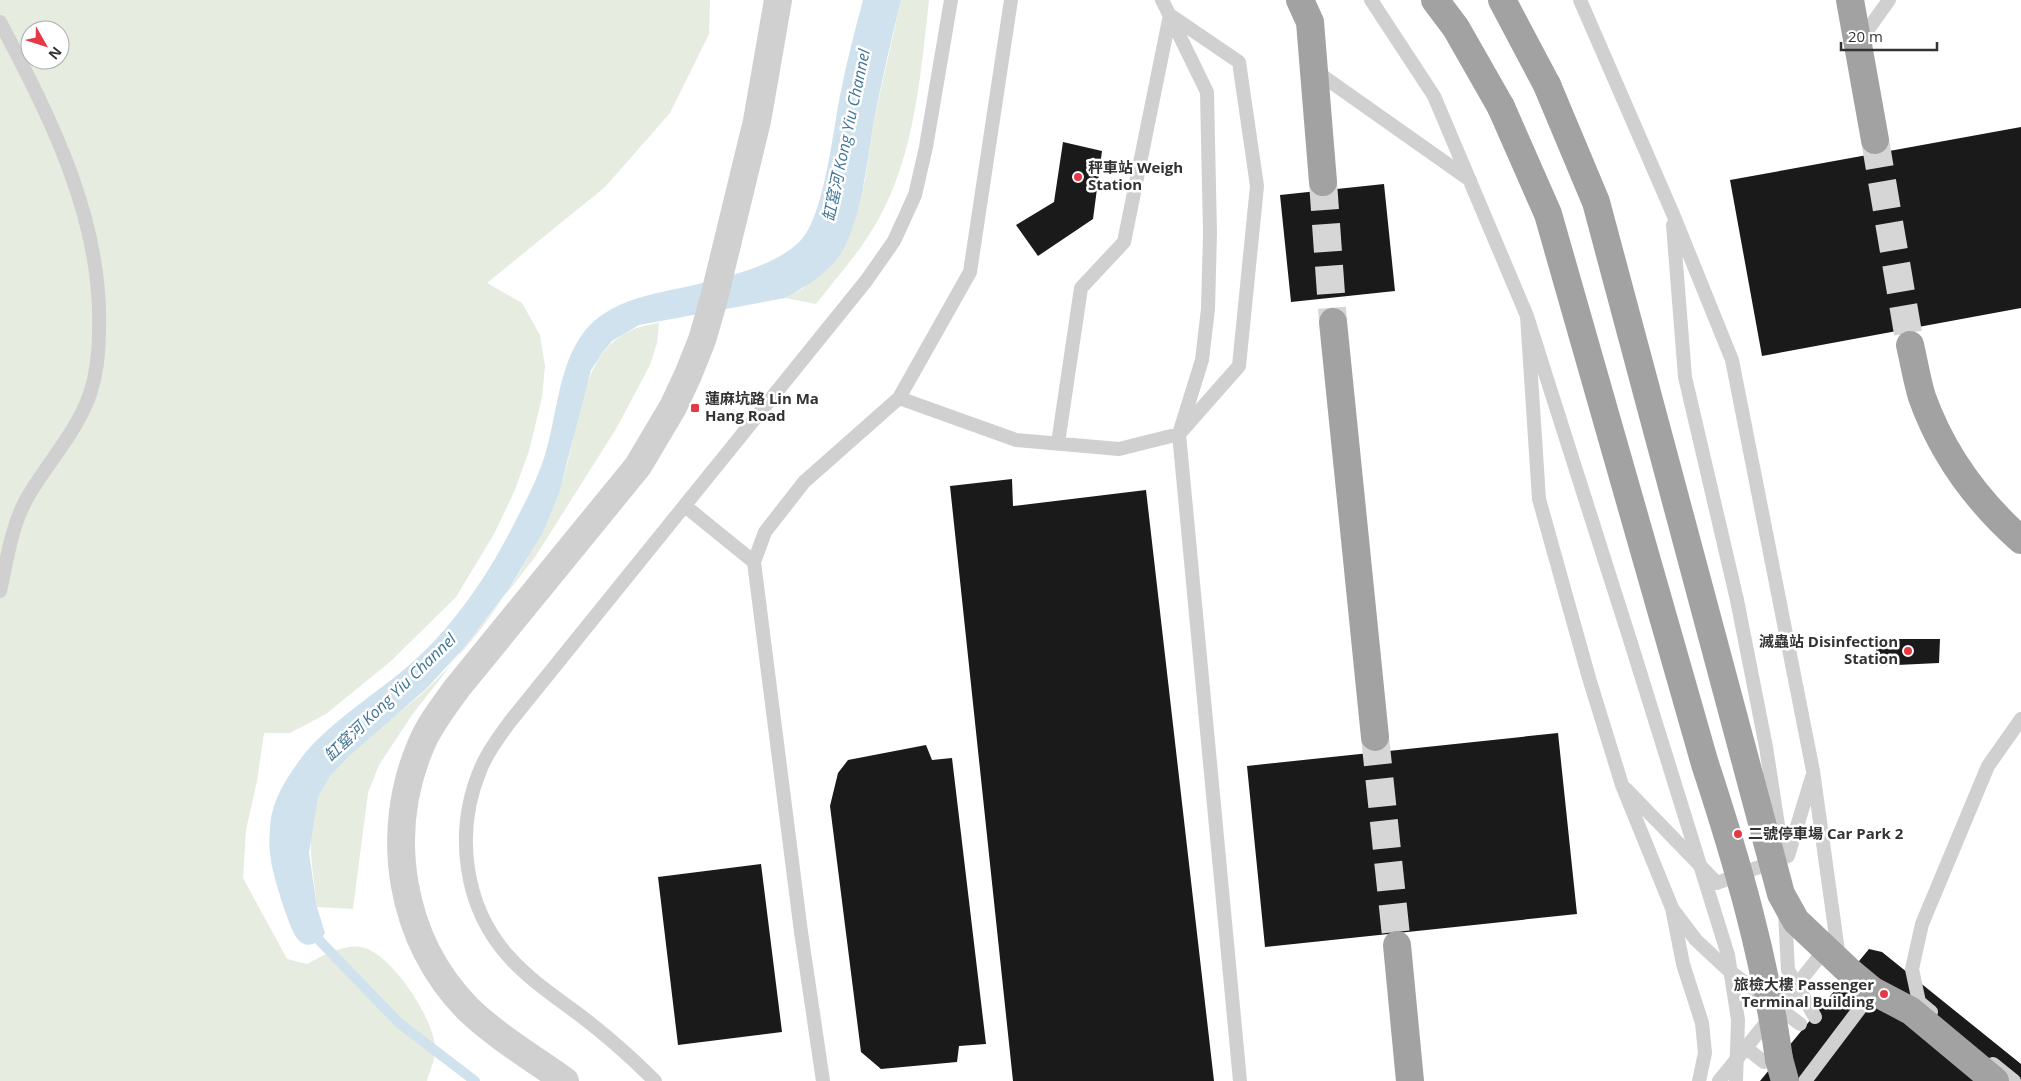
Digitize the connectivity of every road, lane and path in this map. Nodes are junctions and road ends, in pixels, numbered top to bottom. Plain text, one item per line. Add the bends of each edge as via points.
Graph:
1 (778, 0) edge
2 (951, 0) edge
3 (1011, 0) edge
4 (1162, 0) edge
5 (1300, 0) edge
6 (1371, 0) edge
7 (1435, 0) edge
8 (1502, 0) edge
9 (1580, 0) edge
10 (1850, 0) edge
11 (1889, 0) edge
12 (1170, 15) junction
13 (0, 22) edge
14 (1858, 44) junction
15 (1314, 70) junction
16 (1875, 140) tunnel mouth
17 (1470, 180) junction
18 (1323, 182) tunnel mouth
19 (1673, 214) junction
20 (1527, 316) junction
21 (1333, 322) tunnel mouth
22 (1910, 345) tunnel mouth
23 (899, 398) junction
24 (1179, 434) junction
25 (1058, 443) junction
26 (685, 506) junction
27 (2021, 540) edge
28 (754, 562) junction
29 (0, 591) edge
30 (2021, 719) edge
31 (1375, 737) tunnel mouth
32 (1813, 772) junction
33 (1622, 785) junction
34 (1672, 908) junction
35 (1835, 916) junction
36 (1397, 944) tunnel mouth
37 (1840, 972) dead end
38 (1873, 991) junction
39 (1778, 1007) junction
40 (1815, 1017) dead end
41 (1800, 1024) dead end
42 (1745, 1047) junction
43 (1776, 1068) edge
44 (565, 1081) edge
45 (655, 1081) edge
46 (823, 1081) edge
47 (1240, 1081) edge
48 (1410, 1081) edge
49 (1699, 1081) edge
50 (1719, 1081) edge
51 (1736, 1081) edge
52 (1805, 1081) edge
53 (1995, 1081) edge
54 (2014, 1081) edge

1 - 44 street via 757,122 702,340 673,406 638,466 437,715 421,744 404,798 401,859 406,892 428,954 447,984 482,1022
2 - 26 lane via 925,155 907,217 866,281
3 - 23 lane via 970,272
4 - 12 lane
5 - 15 highway via 1310,22
6 - 17 lane via 1434,96
7 - 43 highway, bridge via 1456,28 1501,107 1550,223 1705,764 1733,851 1761,958
8 - 38 highway, bridge via 1548,85 1596,202 1781,894 1796,921
9 - 19 lane
10 - 14 highway
11 - 14 lane
12 - 24 lane via 1207,92 1208,310 1202,360
12 - 24 lane via 1239,62 1258,186 1239,366
12 - 25 lane via 1124,242 1081,288
13 - 29 lane via 64,155 87,221 101,299 98,360 90,394 75,428 25,502 13,530
14 - 16 highway
15 - 17 lane
15 - 18 highway
17 - 20 lane
19 - 32 lane via 1732,360
19 - 40 lane, bridge via 1685,376 1737,600 1766,747 1784,865 1788,970
20 - 33 lane via 1539,499
20 - 51 lane, bridge via 1728,955 1738,1020
21 - 31 highway
22 - 27 highway via 1922,396 1942,446 1968,483
23 - 25 lane via 1016,440
23 - 28 lane via 804,482 765,532
24 - 25 lane via 1119,449
24 - 47 lane
26 - 28 lane
26 - 45 lane via 493,745 474,784 466,832 466,860 472,888 493,936 528,976 614,1043
28 - 46 lane
30 - 54 lane via 1988,766 1922,924 1912,970 1919,1002
32 - 33 lane via 1788,856 1717,883
32 - 35 lane
33 - 34 lane
34 - 39 lane via 1696,940 1727,969
34 - 49 lane via 1683,964 1702,1023 1705,1053
35 - 37 lane
35 - 39 lane via 1816,961
36 - 48 highway
38 - 52 lane
38 - 53 highway via 1911,1011
39 - 41 lane
39 - 42 lane
42 - 43 lane
42 - 50 lane

